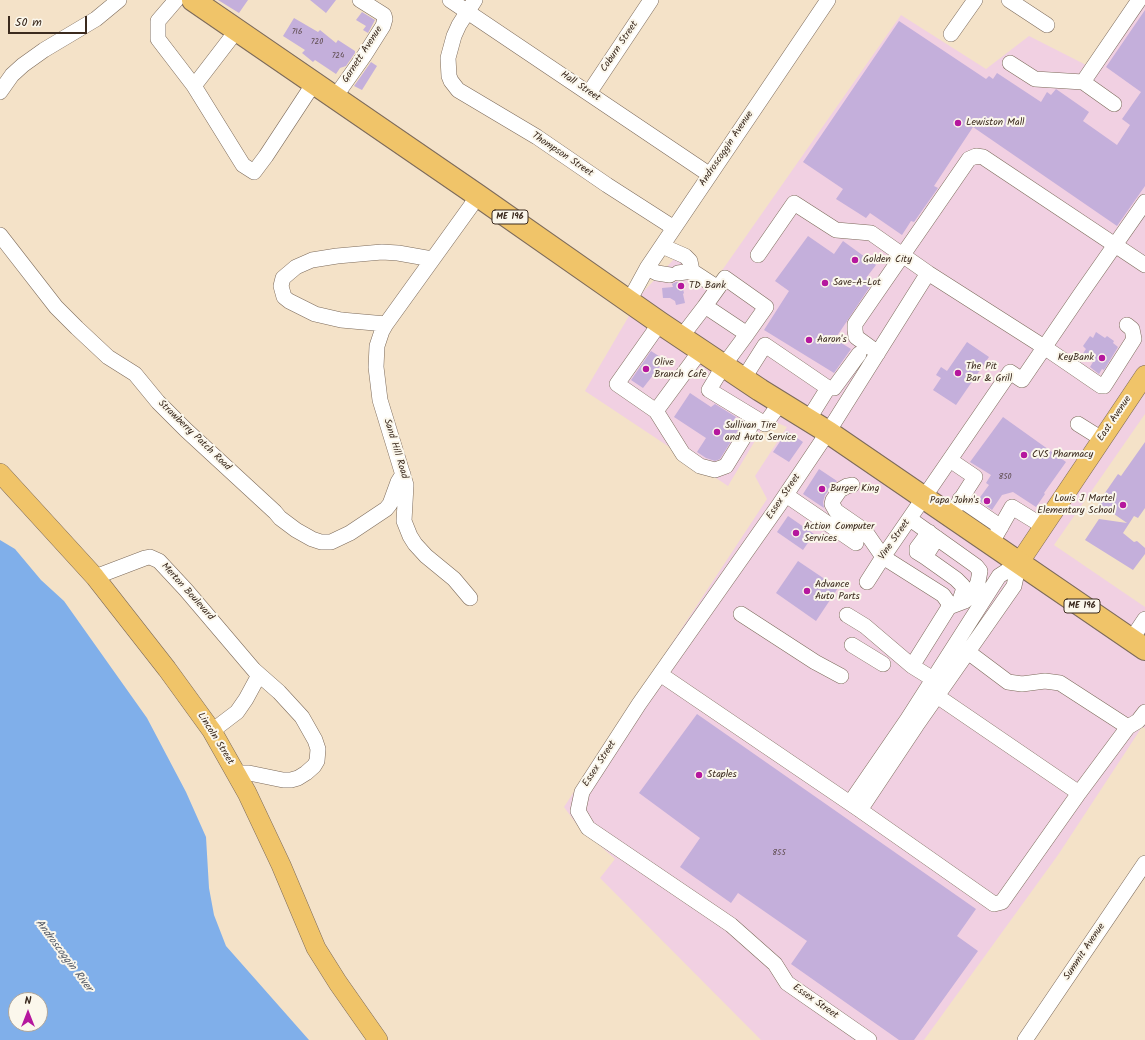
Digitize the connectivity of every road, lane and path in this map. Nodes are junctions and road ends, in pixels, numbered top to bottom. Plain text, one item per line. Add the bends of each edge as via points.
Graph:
1 (119, 0) edge
2 (176, 0) edge
3 (360, 0) edge
4 (450, 0) edge
5 (651, 0) edge
6 (828, 0) edge
7 (974, 0) edge
8 (1009, 0) edge
9 (1139, 0) edge
10 (197, 1) edge
11 (471, 5) edge
12 (1046, 25) dead end
13 (237, 30) junction
14 (951, 34) dead end
15 (1010, 63) dead end
16 (1083, 82) junction
17 (314, 83) junction
18 (194, 86) junction
19 (0, 92) edge
20 (589, 94) junction
21 (335, 98) junction
22 (1114, 104) dead end
23 (710, 175) junction
24 (477, 195) junction
25 (1145, 202) edge
26 (674, 228) junction
27 (0, 235) edge
28 (1114, 245) junction
29 (662, 246) junction
30 (758, 255) dead end
31 (903, 255) junction
32 (432, 259) junction
33 (1145, 265) edge
34 (647, 268) junction
35 (928, 272) junction
36 (680, 273) junction
37 (718, 288) junction
38 (630, 301) junction
39 (705, 306) junction
40 (660, 322) junction
41 (386, 324) junction
42 (1127, 325) dead end
43 (682, 336) junction
44 (744, 339) junction
45 (1044, 347) junction
46 (700, 350) junction
47 (878, 353) junction
48 (859, 354) dead end
49 (759, 356) junction
50 (724, 365) junction
51 (1145, 375) edge
52 (744, 378) junction
53 (828, 388) junction
54 (781, 402) junction
55 (656, 410) junction
56 (755, 419) junction
57 (808, 420) junction
58 (1078, 424) dead end
59 (828, 432) junction
60 (1102, 439) junction
61 (950, 460) junction
62 (0, 473) edge
63 (403, 474) junction
64 (852, 485) dead end
65 (786, 495) junction
66 (924, 498) junction
67 (955, 507) junction
68 (910, 519) junction
69 (1043, 526) junction
70 (933, 535) junction
71 (996, 536) junction
72 (861, 537) junction
73 (883, 557) junction
74 (1019, 563) junction
75 (95, 577) junction
76 (867, 582) dead end
77 (470, 598) dead end
78 (954, 605) junction
79 (741, 614) dead end
80 (847, 615) dead end
81 (1145, 619) edge
82 (1138, 644) edge
83 (852, 645) dead end
84 (968, 652) junction
85 (883, 664) dead end
86 (912, 666) junction
87 (660, 674) junction
88 (259, 675) junction
89 (841, 676) dead end
90 (933, 679) junction
91 (937, 696) junction
92 (1145, 712) edge
93 (911, 723) junction
94 (1128, 728) junction
95 (212, 731) junction
96 (237, 775) junction
97 (1078, 793) junction
98 (855, 806) junction
99 (1145, 863) edge
100 (378, 1040) edge
101 (869, 1040) edge
102 (1025, 1040) edge

1 - 19 street via 96,19 23,65
2 - 18 street via 158,21 158,39
3 - 21 street, Garnett Avenue via 384,15 385,19 383,26
4 - 11 street, Hall Street
5 - 20 street, Coburn Street
6 - 23 street, Androscoggin Avenue
7 - 14 street
8 - 12 street
9 - 16 street
10 - 13 highway, ME 196
11 - 20 street, Hall Street
11 - 26 street, Thompson Street via 454,36 448,58 451,81 458,90 537,137
13 - 17 highway, ME 196
13 - 18 street
15 - 16 street via 1034,79
16 - 22 street
17 - 18 street via 254,172 242,165
17 - 21 highway, ME 196
20 - 23 street, Hall Street
21 - 24 highway, ME 196
23 - 26 street, Androscoggin Avenue
24 - 32 street, Sand Hill Road
24 - 38 highway, ME 196
25 - 28 street
26 - 29 street, Androscoggin Avenue
27 - 63 street, Strawberry Patch Road via 56,307 77,328 108,357 135,374 186,430 296,530 321,542 331,542 350,533 380,514 390,504
28 - 31 street via 983,157 976,156 969,159
28 - 33 street
28 - 45 street
29 - 34 street, Androscoggin Avenue
29 - 36 street via 685,256 690,261
30 - 31 street via 794,203 836,230 871,233
31 - 35 street
31 - 47 street via 855,324 856,337
32 - 41 street, Sand Hill Road
32 - 41 street via 382,252 338,256 312,260 296,267 283,278 281,286 284,297 315,314 341,320
34 - 36 street via 657,273
34 - 38 street, Androscoggin Avenue
35 - 45 street
35 - 47 street, Essex Street
36 - 37 street
37 - 39 street
37 - 44 street via 725,278 766,307
38 - 40 highway, ME 196
39 - 43 street
39 - 44 street
40 - 43 highway, ME 196
40 - 55 street via 618,384
41 - 63 street, Sand Hill Road via 377,346 377,387
42 - 45 street via 1132,329 1134,339 1104,386
43 - 46 highway, ME 196
44 - 49 street
44 - 50 street
45 - 61 street, Vine Street via 1022,380 1010,372
46 - 50 highway, ME 196
46 - 55 street
47 - 59 street, Essex Street
48 - 53 street via 834,388
49 - 52 street
49 - 53 street via 765,345
50 - 52 highway, ME 196
50 - 56 street via 709,390
51 - 60 main road, East Avenue
52 - 54 highway, ME 196
53 - 57 street
54 - 56 street via 765,424
54 - 57 highway, ME 196
55 - 56 street via 683,454 700,466 715,470 726,466
57 - 59 highway, ME 196
58 - 60 street
59 - 65 street, Essex Street
59 - 66 highway, ME 196
60 - 69 main road, East Avenue
61 - 66 street, Vine Street
61 - 67 street via 975,477
62 - 75 main road, Lincoln Street
63 - 77 street, Sand Hill Road via 406,488 404,520 410,536 426,556 454,579
64 - 72 street via 840,490 832,504
65 - 72 street
65 - 87 street, Essex Street
66 - 67 highway, ME 196
66 - 68 street, Vine Street
67 - 71 highway, ME 196
68 - 70 street
68 - 73 street, Vine Street
69 - 71 street via 1012,507
69 - 74 main road, East Avenue
70 - 78 street via 925,557 963,586 963,591
70 - 78 street via 980,571 974,591 965,601
71 - 74 highway, ME 196
72 - 73 street
73 - 76 street, Vine Street
73 - 78 street via 943,595
74 - 82 highway, ME 196
74 - 84 street via 1014,586
74 - 90 street via 999,576
75 - 88 street, Merton Boulevard via 145,558 150,557 159,561
75 - 95 main road, Lincoln Street
78 - 86 street
79 - 89 street
80 - 86 street via 865,626
81 - 82 street
83 - 85 street
84 - 91 street
84 - 94 street via 1008,682 1060,683
86 - 90 street
87 - 98 street
87 - 101 street, Essex Street via 582,792 578,811 588,828 731,926 775,964 787,983
88 - 95 street via 238,712
88 - 96 street, Merton Boulevard via 302,717 316,740 317,761 306,773 291,780 242,772
90 - 93 street
91 - 93 street
91 - 97 street
92 - 94 street
93 - 98 street
94 - 97 street
95 - 96 main road, Lincoln Street
96 - 100 main road, Lincoln Street via 281,865 316,948
97 - 98 street via 1002,902 994,904
99 - 102 street, Summit Avenue

